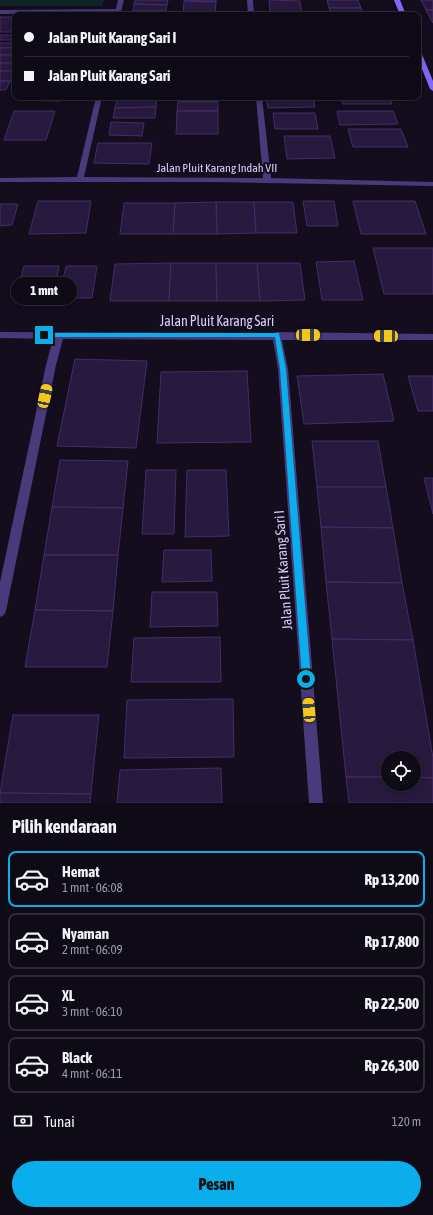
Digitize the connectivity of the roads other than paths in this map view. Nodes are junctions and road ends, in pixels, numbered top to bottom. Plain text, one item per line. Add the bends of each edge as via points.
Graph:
1 (121, 0) edge
2 (250, 0) edge
3 (397, 0) edge
4 (0, 12) edge
5 (12, 12) edge
6 (118, 12) edge
7 (251, 12) edge
8 (402, 12) edge
9 (421, 59) edge
10 (433, 89) edge
11 (98, 100) edge
12 (259, 100) edge
13 (80, 179) junction
14 (267, 179) junction
15 (0, 180) edge
16 (433, 184) edge
17 (0, 335) edge
18 (59, 335) junction
19 (277, 335) junction
20 (433, 337) edge
21 (0, 611) edge
22 (316, 803) edge

1 - 6 street
2 - 7 street
3 - 8 street
4 - 5 street
9 - 10 street
11 - 13 street
12 - 14 street
13 - 14 street, Jalan Pluit Karang Indah VII
13 - 15 street, Jalan Pluit Karang Indah VII
14 - 16 street, Jalan Pluit Karang Indah VII
17 - 18 street, Jalan Pluit Karang Sari
18 - 19 street, Jalan Pluit Karang Sari
18 - 21 street
19 - 20 street, Jalan Pluit Karang Sari
19 - 22 street, Jalan Pluit Karang Sari I via 283,369

